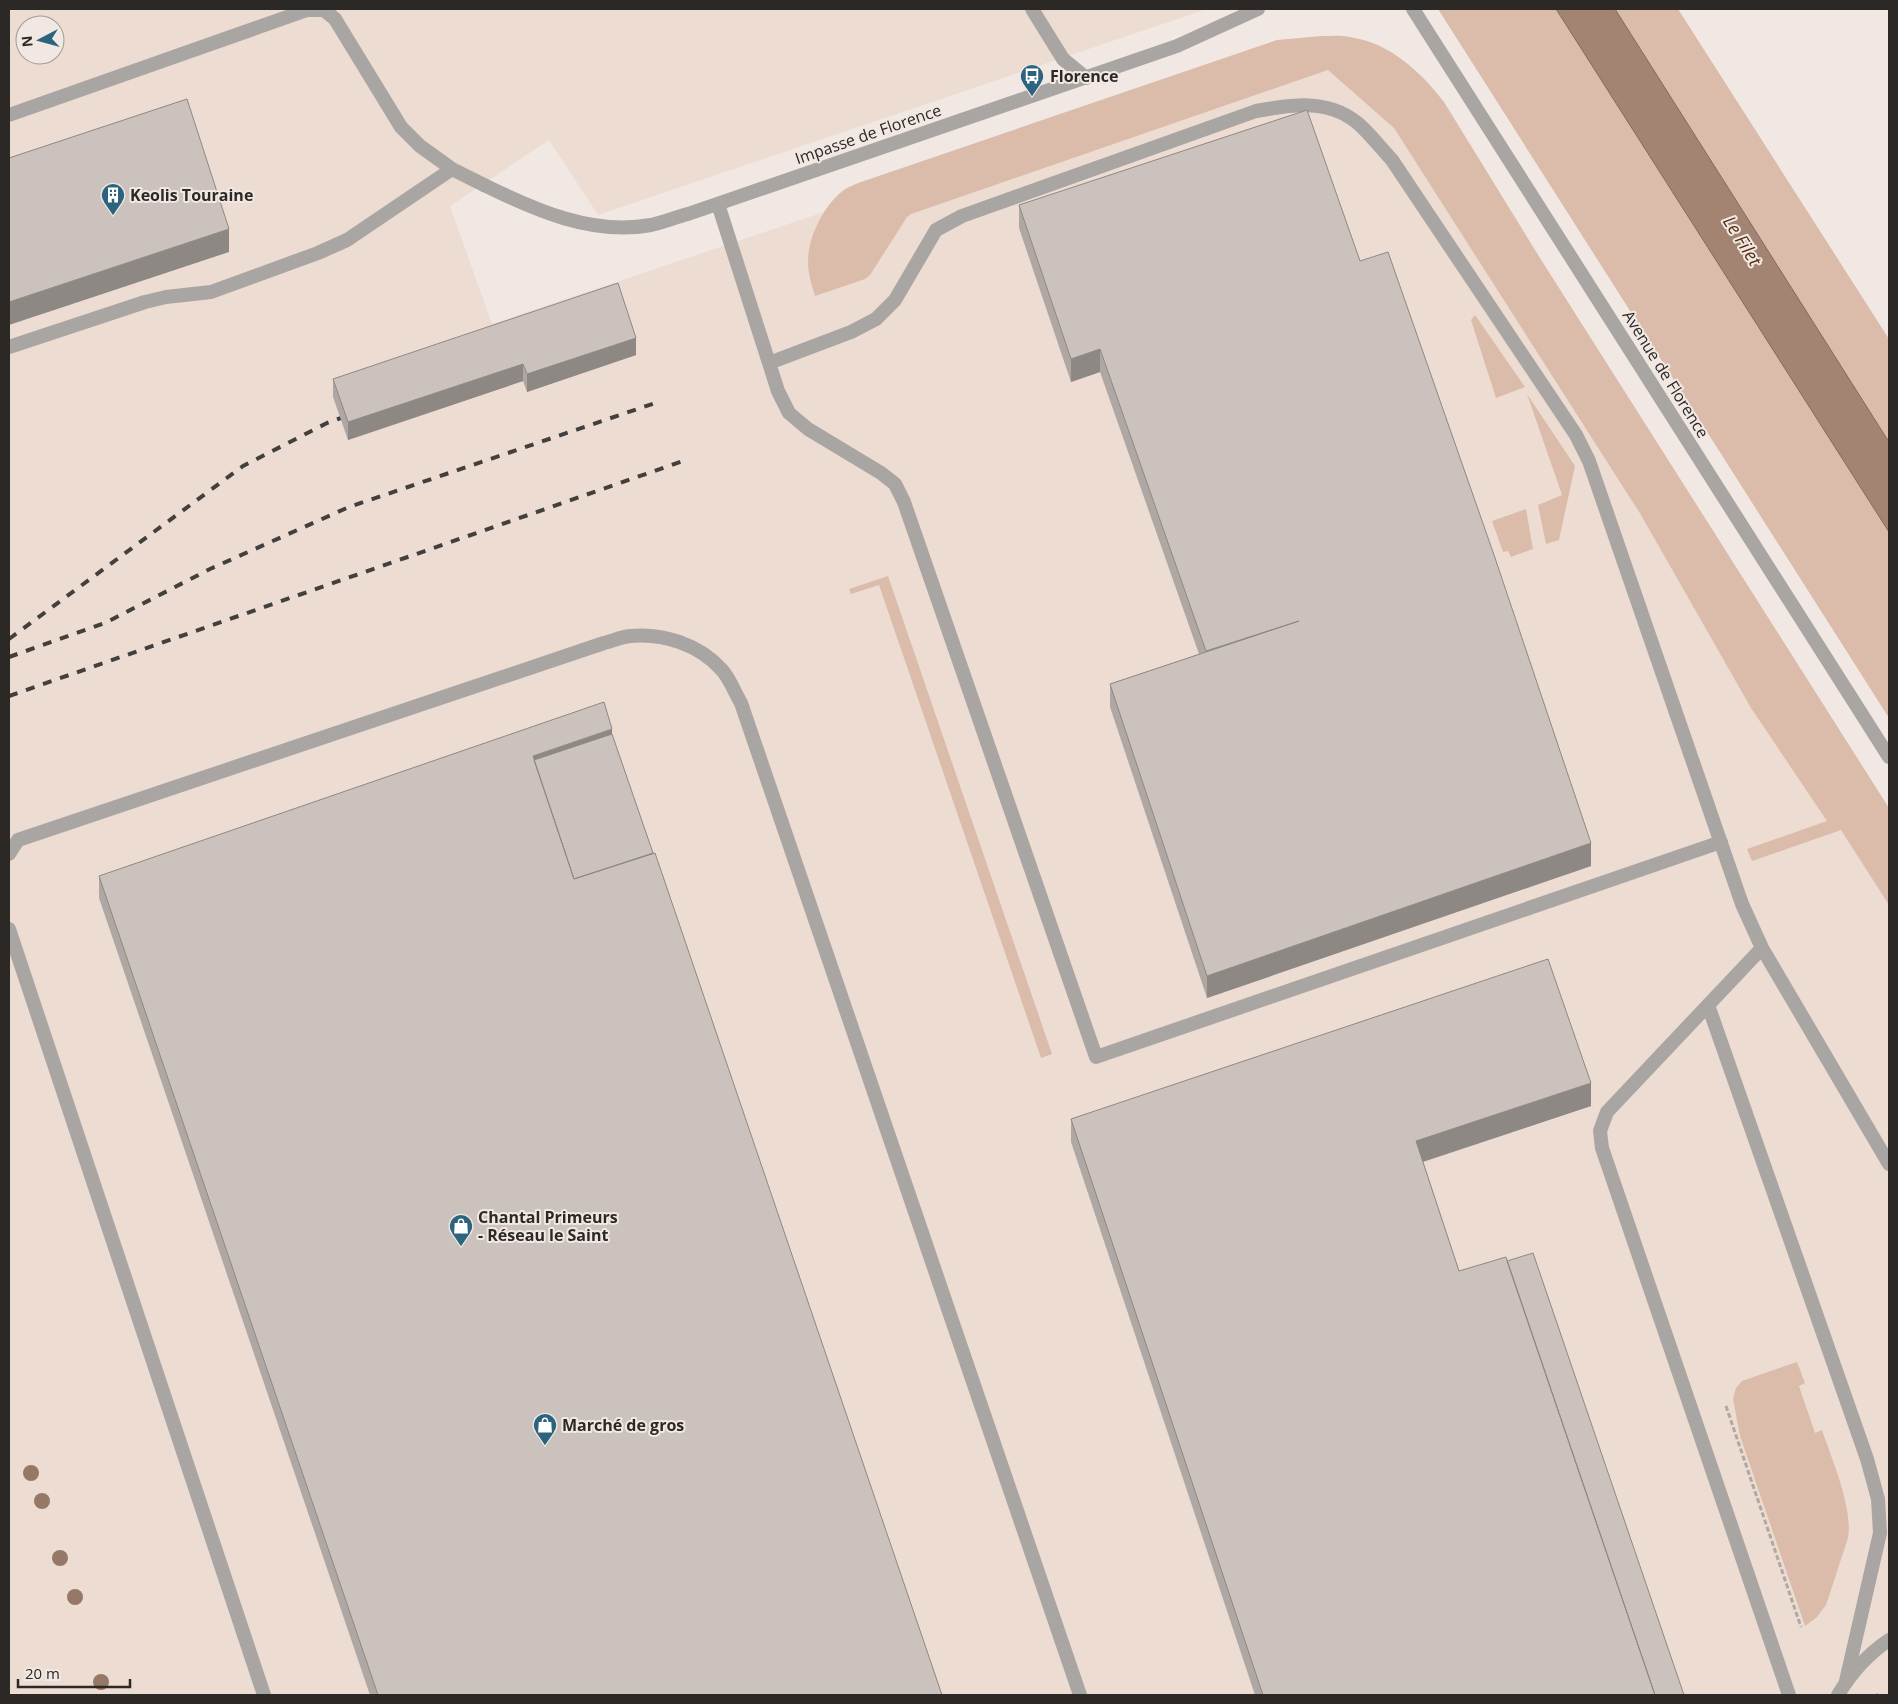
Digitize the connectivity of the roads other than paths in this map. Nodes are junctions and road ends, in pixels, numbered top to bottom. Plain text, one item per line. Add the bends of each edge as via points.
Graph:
1 (1032, 9) edge
2 (1258, 9) edge
3 (1413, 9) edge
4 (1086, 78) junction
5 (9, 116) edge
6 (452, 169) junction
7 (718, 204) junction
8 (9, 347) edge
9 (769, 363) junction
10 (1889, 757) edge
11 (1721, 842) junction
12 (9, 854) edge
13 (9, 929) edge
14 (1762, 948) junction
15 (1708, 1005) junction
16 (1889, 1164) edge
17 (1889, 1640) edge
18 (1846, 1681) junction
19 (264, 1695) edge
20 (1080, 1695) edge
21 (1789, 1695) edge
22 (1838, 1695) edge

1 - 4 street via 1063,59
2 - 4 street, Impasse de Florence via 1177,46
3 - 10 street, Avenue de Florence
4 - 7 street, Impasse de Florence
5 - 6 street, Impasse de Florence via 307,10 324,10 335,19 402,127 420,146
6 - 7 street, Impasse de Florence via 524,205 559,218 610,227 650,225
6 - 8 street via 347,240 318,253 211,292 145,302
7 - 9 street
9 - 11 street via 789,413 808,429 881,473 895,484 904,502 1096,1057
9 - 11 street via 851,332 876,319 895,300 936,230 962,216 1256,112 1291,105 1314,105 1338,111 1362,126 1392,160 1576,435 1589,461
11 - 14 street via 1742,904
12 - 20 street via 18,840 604,643 628,636 651,635 697,649 722,670 741,703
13 - 19 street
14 - 15 street
14 - 16 street
15 - 18 street via 1867,1459 1878,1499 1880,1533
15 - 21 street via 1607,1112 1600,1131 1602,1148
17 - 18 street via 1874,1650
18 - 22 street

